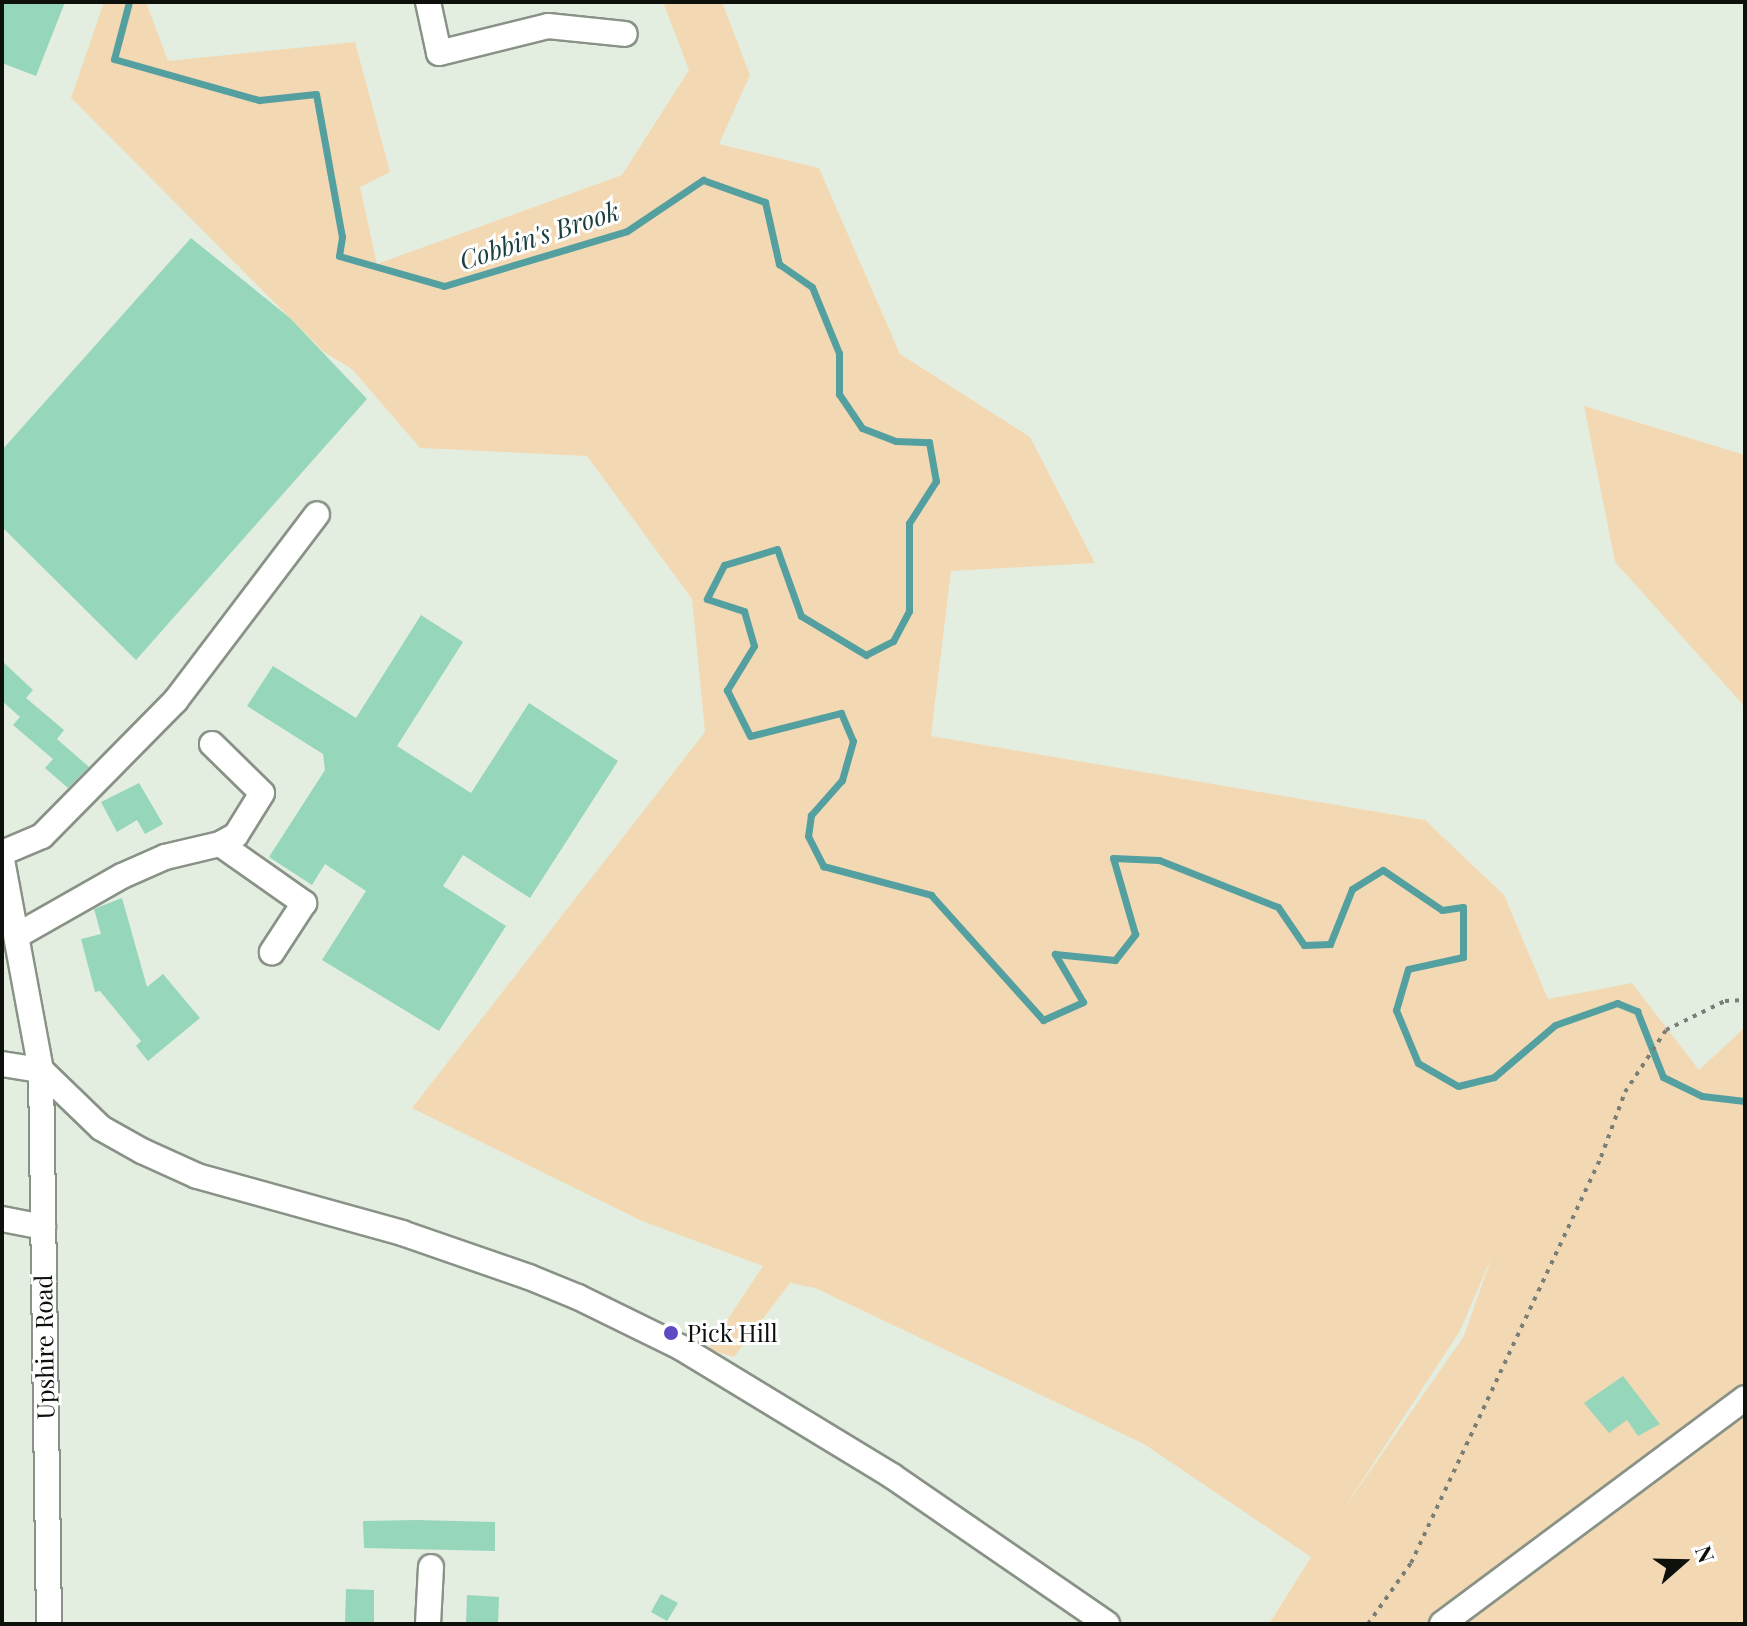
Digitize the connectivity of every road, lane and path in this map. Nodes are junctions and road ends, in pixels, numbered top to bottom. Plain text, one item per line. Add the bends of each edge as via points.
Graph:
1 (428, 2) edge
2 (625, 34) dead end
3 (317, 514) dead end
4 (212, 744) dead end
5 (220, 844) junction
6 (2, 853) edge
7 (2, 860) edge
8 (18, 935) junction
9 (272, 952) dead end
10 (1745, 1000) edge
11 (2, 1064) edge
12 (41, 1070) junction
13 (2, 1219) edge
14 (43, 1227) junction
15 (1745, 1398) edge
16 (431, 1567) dead end
17 (49, 1624) edge
18 (428, 1624) edge
19 (1107, 1624) edge
20 (1368, 1624) edge
21 (1442, 1624) edge

1 - 2 street via 439,53 548,26
3 - 6 street via 176,700 42,836
4 - 5 street via 262,793 236,835
5 - 8 street via 165,857 122,876
5 - 9 street via 304,903
7 - 8 street, Upshire Road
8 - 12 street, Upshire Road
10 - 20 path via 1725,1001 1666,1030 1625,1092 1601,1157 1411,1563
11 - 12 street
12 - 14 street, Upshire Road
12 - 19 street via 101,1128 197,1176 486,1262 578,1297 680,1347 892,1476
13 - 14 street
14 - 17 street, Upshire Road
15 - 21 street
16 - 18 street

